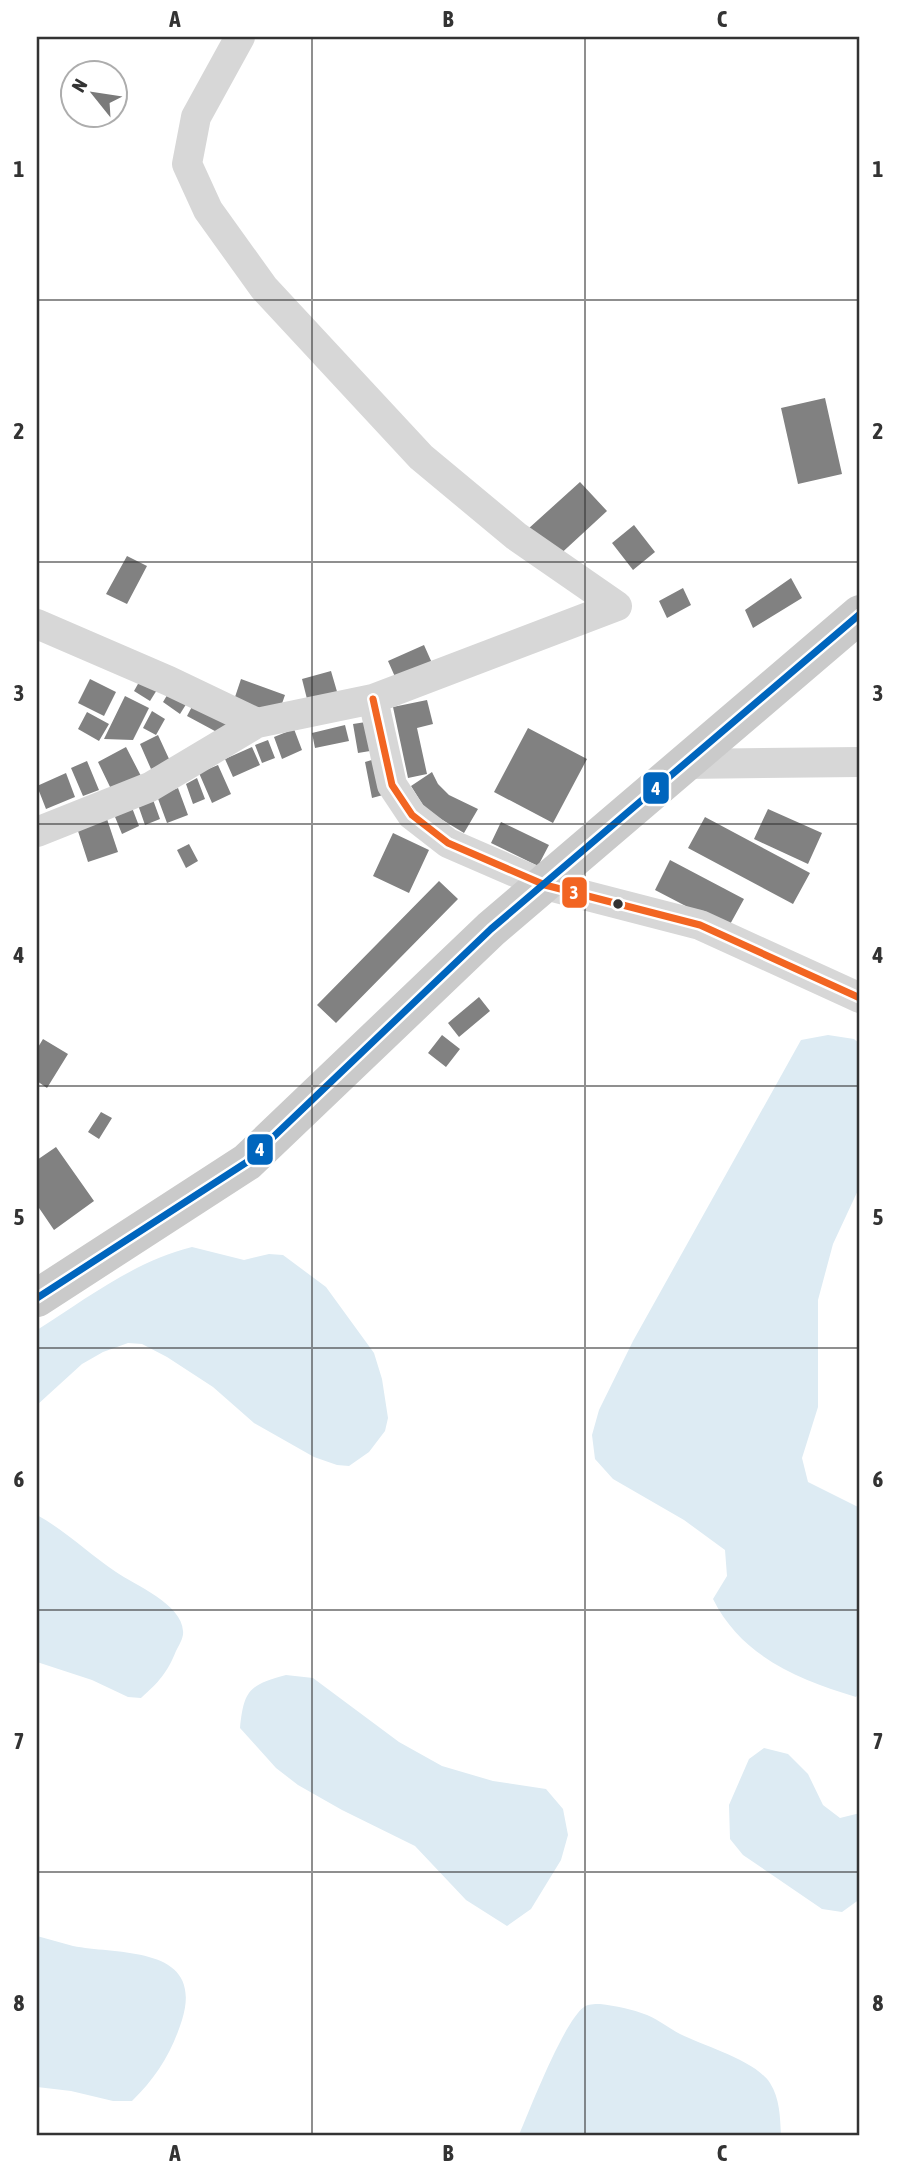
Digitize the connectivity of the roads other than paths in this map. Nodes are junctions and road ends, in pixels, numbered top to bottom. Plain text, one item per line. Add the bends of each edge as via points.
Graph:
1 (240, 37) edge
2 (860, 614) edge
3 (37, 624) edge
4 (373, 699) junction
5 (257, 723) junction
6 (860, 762) edge
7 (683, 764) junction
8 (37, 832) edge
9 (545, 885) junction
10 (860, 998) edge
11 (37, 1298) edge

1 - 4 street via 197,117 187,164 208,210 264,288 421,457 516,536 617,606
2 - 7 main road
3 - 5 street
4 - 5 street
4 - 9 street via 392,785 412,815 448,843
5 - 8 street via 150,787
6 - 7 street
7 - 9 main road
9 - 10 street via 700,925
9 - 11 main road via 491,929 247,1162

